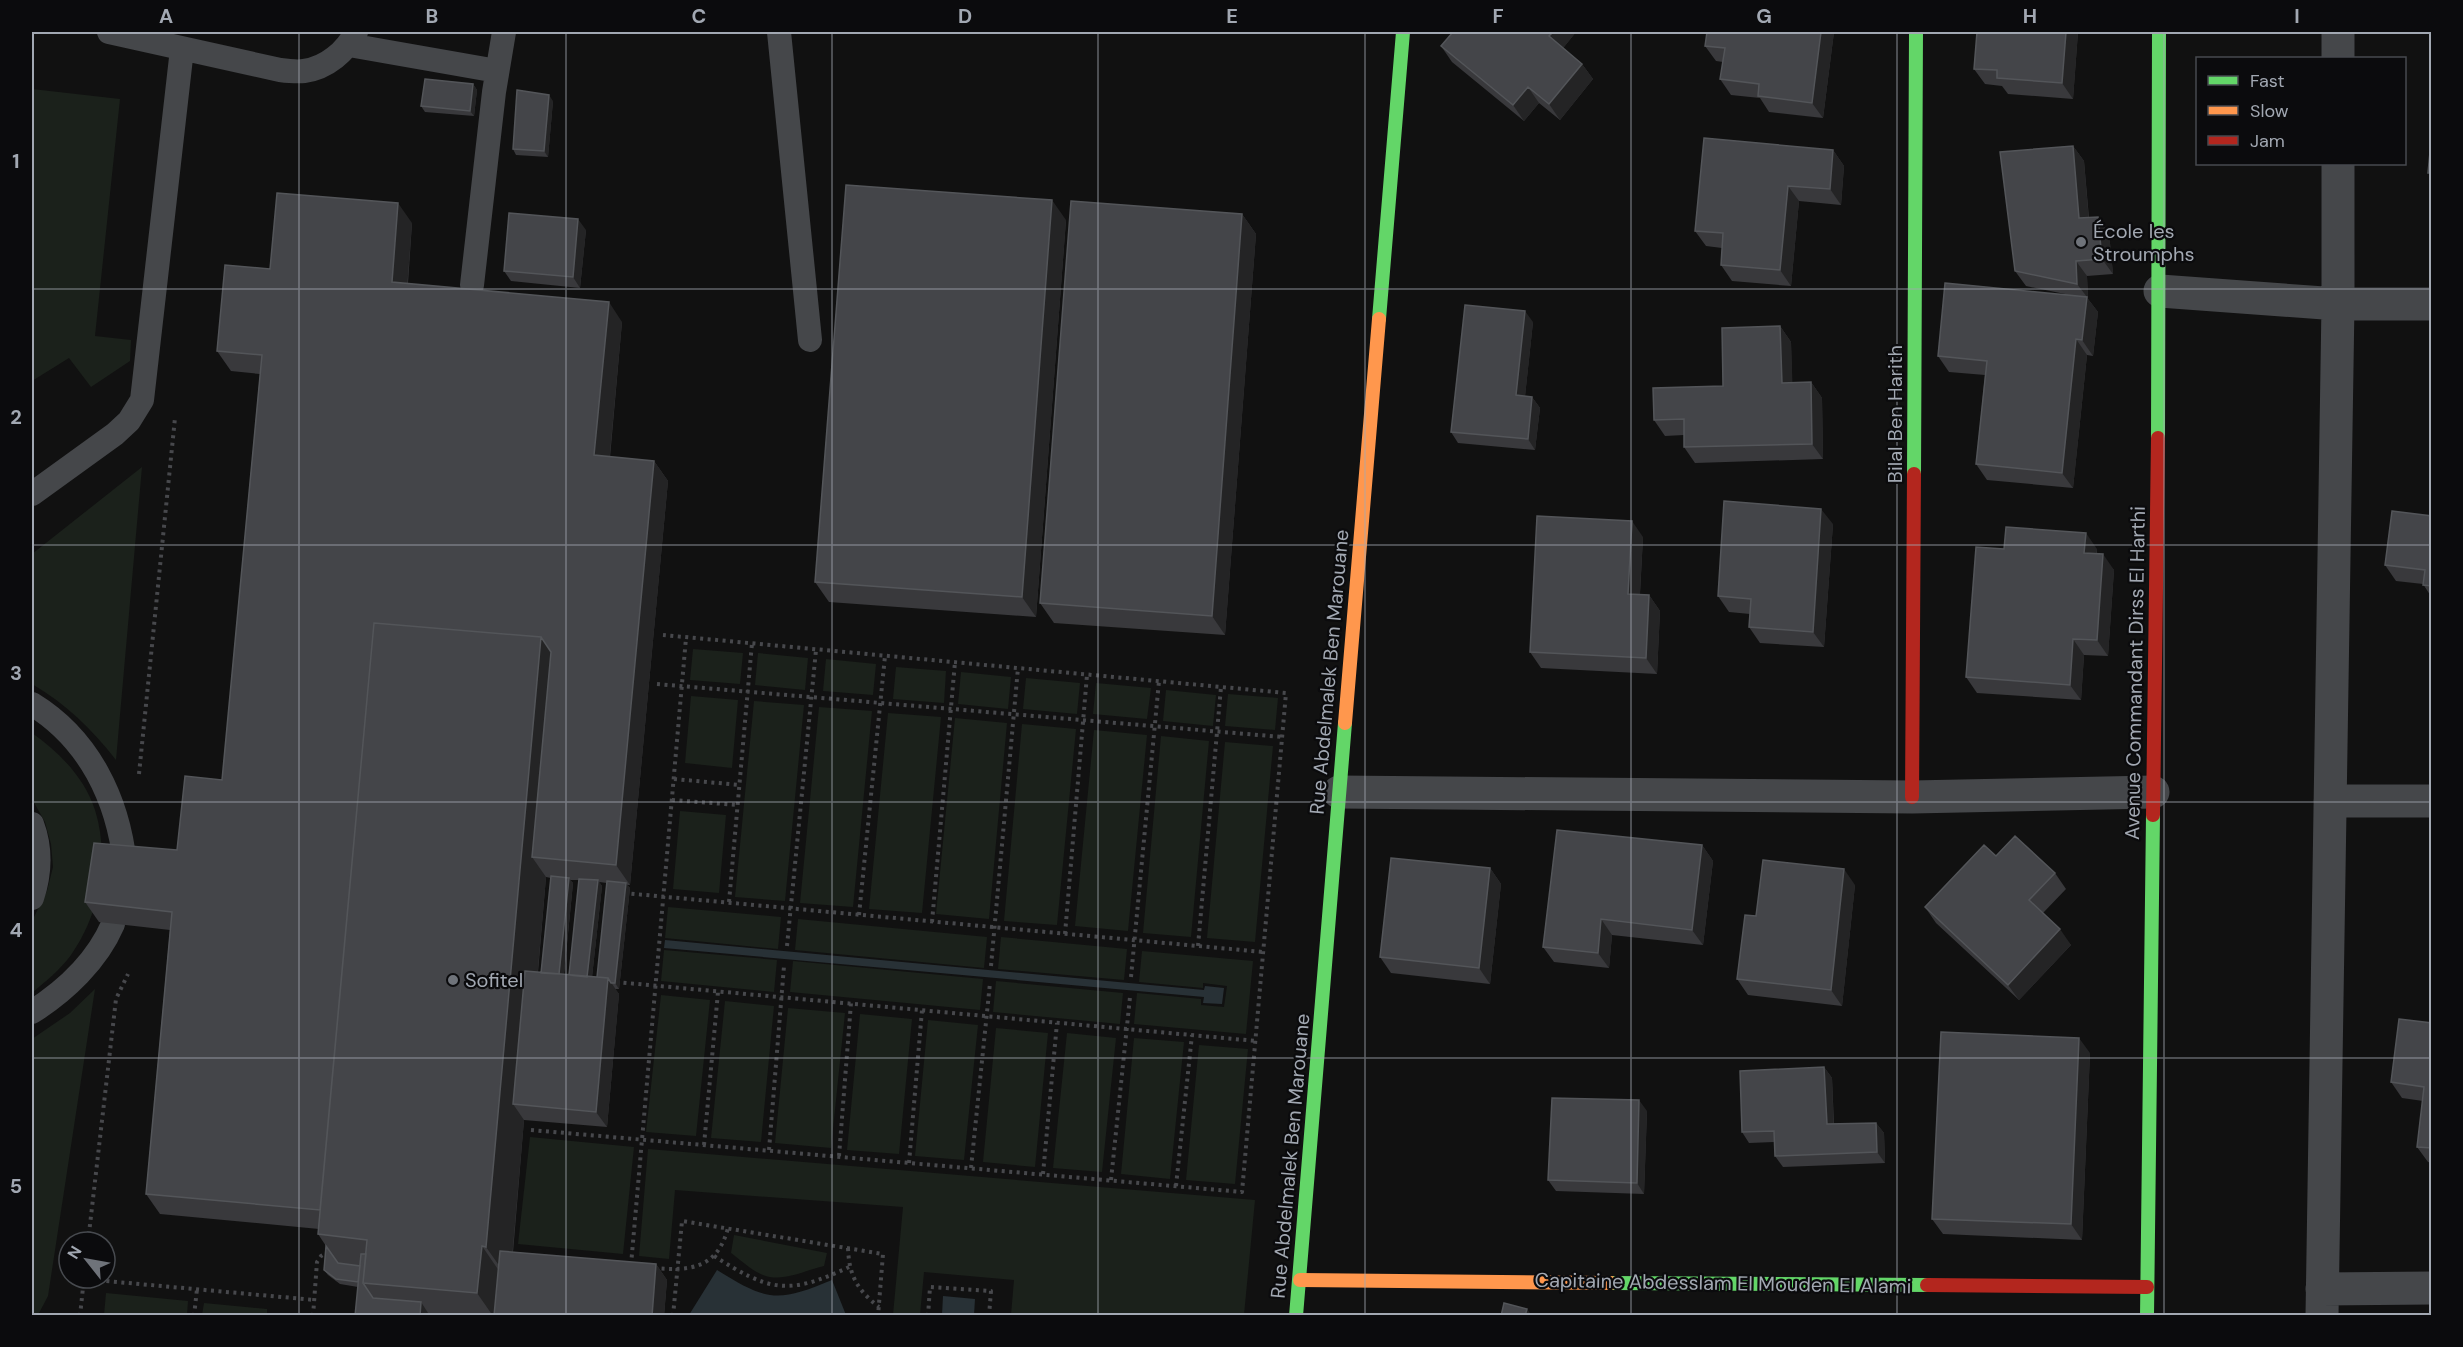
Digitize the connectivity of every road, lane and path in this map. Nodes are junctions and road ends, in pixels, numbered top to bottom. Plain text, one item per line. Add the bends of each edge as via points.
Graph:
1 (109, 32) edge
2 (504, 32) edge
3 (779, 32) edge
4 (1403, 32) edge
5 (1916, 32) edge
6 (2159, 32) edge
7 (2338, 32) edge
8 (352, 38) edge
9 (182, 49) junction
10 (2338, 57) edge
11 (497, 71) junction
12 (2338, 165) edge
13 (472, 285) dead end
14 (2160, 291) junction
15 (2338, 304) junction
16 (2432, 304) edge
17 (810, 340) dead end
18 (175, 415) dead end
19 (32, 494) edge
20 (663, 635) dead end
21 (686, 638) junction
22 (752, 643) junction
23 (816, 650) junction
24 (885, 656) junction
25 (955, 662) junction
26 (1018, 669) junction
27 (1088, 675) junction
28 (1159, 681) junction
29 (657, 684) dead end
30 (682, 686) junction
31 (1221, 687) junction
32 (747, 692) junction
33 (811, 697) junction
34 (880, 703) junction
35 (32, 704) edge
36 (950, 709) junction
37 (1014, 714) junction
38 (1083, 721) junction
39 (1154, 726) junction
40 (1218, 731) junction
41 (1282, 737) junction
42 (674, 779) junction
43 (139, 780) dead end
44 (740, 785) junction
45 (1338, 792) junction
46 (2153, 792) junction
47 (1912, 797) junction
48 (672, 800) junction
49 (2330, 801) junction
50 (2432, 801) edge
51 (738, 805) junction
52 (32, 824) edge
53 (125, 864) edge
54 (614, 892) edge
55 (663, 896) junction
56 (32, 898) edge
57 (729, 903) junction
58 (791, 908) junction
59 (859, 915) junction
60 (932, 922) junction
61 (113, 924) edge
62 (994, 927) junction
63 (1065, 934) junction
64 (1135, 941) junction
65 (787, 946) dead end
66 (1198, 946) junction
67 (1263, 952) junction
68 (131, 966) dead end
69 (784, 966) dead end
70 (990, 966) dead end
71 (1131, 977) dead end
72 (607, 981) edge
73 (990, 983) dead end
74 (656, 986) junction
75 (718, 992) junction
76 (1130, 997) dead end
77 (782, 998) junction
78 (851, 1003) junction
79 (922, 1010) junction
80 (32, 1012) edge
81 (986, 1016) junction
82 (1057, 1023) junction
83 (1126, 1029) junction
84 (1192, 1035) junction
85 (1256, 1041) junction
86 (531, 1130) edge
87 (642, 1139) junction
88 (704, 1145) junction
89 (769, 1150) junction
90 (839, 1156) junction
91 (909, 1163) junction
92 (971, 1168) junction
93 (1043, 1174) junction
94 (1112, 1180) junction
95 (1176, 1186) junction
96 (728, 1228) junction
97 (89, 1230) edge
98 (848, 1248) junction
99 (333, 1251) edge
100 (714, 1256) junction
101 (620, 1264) edge
102 (631, 1266) junction
103 (849, 1267) junction
104 (678, 1270) junction
105 (1300, 1280) junction
106 (117, 1282) edge
107 (2147, 1287) junction
108 (2432, 1287) edge
109 (197, 1289) junction
110 (83, 1290) edge
111 (315, 1300) junction
112 (2322, 1302) edge
113 (879, 1307) junction
114 (80, 1316) edge
115 (194, 1316) edge
116 (314, 1316) edge
117 (673, 1316) edge
118 (878, 1316) edge
119 (928, 1316) edge
120 (989, 1316) edge
121 (1296, 1316) edge
122 (2147, 1316) edge

1 - 9 lane
2 - 11 lane
3 - 17 lane
4 - 45 street, Rue Abdelmalek Ben Marouane
5 - 47 street, Bilal Ben Harith
6 - 14 street, Avenue Commandant Dirss El Harthi
7 - 10 street
8 - 9 lane via 330,61 305,71 280,70
8 - 11 lane
9 - 19 lane via 142,400 116,434
11 - 13 lane
12 - 15 street
14 - 15 street
14 - 46 street, Avenue Commandant Dirss El Harthi
15 - 16 street
15 - 49 street
18 - 43 path
20 - 21 path
21 - 22 path
21 - 30 path
22 - 23 path
22 - 32 path
23 - 24 path
23 - 33 path
24 - 25 path
24 - 34 path
25 - 26 path
25 - 36 path
26 - 27 path
26 - 37 path
27 - 28 path
27 - 38 path
28 - 31 path
28 - 39 path
29 - 30 path
30 - 32 path
30 - 42 path
31 - 40 path
31 - 41 path via 1286,693
32 - 33 path
32 - 44 path
33 - 34 path
33 - 58 path
34 - 36 path
34 - 59 path
35 - 53 lane via 68,732 105,784 117,814
36 - 37 path
36 - 60 path
37 - 38 path
37 - 62 path
38 - 39 path
38 - 63 path
39 - 40 path
39 - 64 path
40 - 41 path
40 - 66 path
41 - 67 path
42 - 44 path
42 - 48 path
44 - 51 path
45 - 47 street
45 - 105 street, Rue Abdelmalek Ben Marouane
46 - 47 street
46 - 107 street, Avenue Commandant Dirss El Harthi
48 - 51 path
48 - 55 path
49 - 50 street
49 - 112 street
51 - 57 path
52 - 56 lane via 39,856
54 - 55 path
55 - 57 path
55 - 74 path
57 - 58 path
58 - 59 path
58 - 65 path
59 - 60 path
60 - 62 path
61 - 80 lane via 94,957
62 - 63 path
62 - 70 path
63 - 64 path
64 - 66 path
64 - 71 path
66 - 67 path
67 - 85 path
68 - 97 path via 117,999
69 - 77 path
72 - 74 path
73 - 81 path
74 - 75 path
74 - 87 path
75 - 77 path
75 - 88 path
76 - 83 path
77 - 78 path
77 - 89 path
78 - 79 path
78 - 90 path
79 - 81 path
79 - 91 path
81 - 82 path
81 - 92 path
82 - 83 path
82 - 93 path
83 - 84 path
83 - 94 path
84 - 85 path
84 - 95 path
85 - 95 path via 1242,1192
86 - 87 path
87 - 88 path
87 - 102 path
88 - 89 path
89 - 90 path
90 - 91 path
91 - 92 path
92 - 93 path
93 - 94 path
94 - 95 path
96 - 98 path
96 - 100 path
96 - 104 path via 682,1221
98 - 103 path
98 - 113 path via 883,1254
99 - 111 path via 317,1262
100 - 103 path via 753,1280 786,1287 803,1285
100 - 104 path via 691,1269
101 - 102 path
102 - 104 path
103 - 113 path via 855,1283
104 - 117 path
105 - 107 street, Capitaine Abdesslam El Mouden El Alami
105 - 121 street, Rue Abdelmalek Ben Marouane
106 - 109 path
107 - 122 street, Avenue Commandant Dirss El Harthi
108 - 112 street
109 - 111 path
109 - 115 path
110 - 114 path
111 - 116 path
113 - 118 path
119 - 120 path via 930,1287 991,1291

